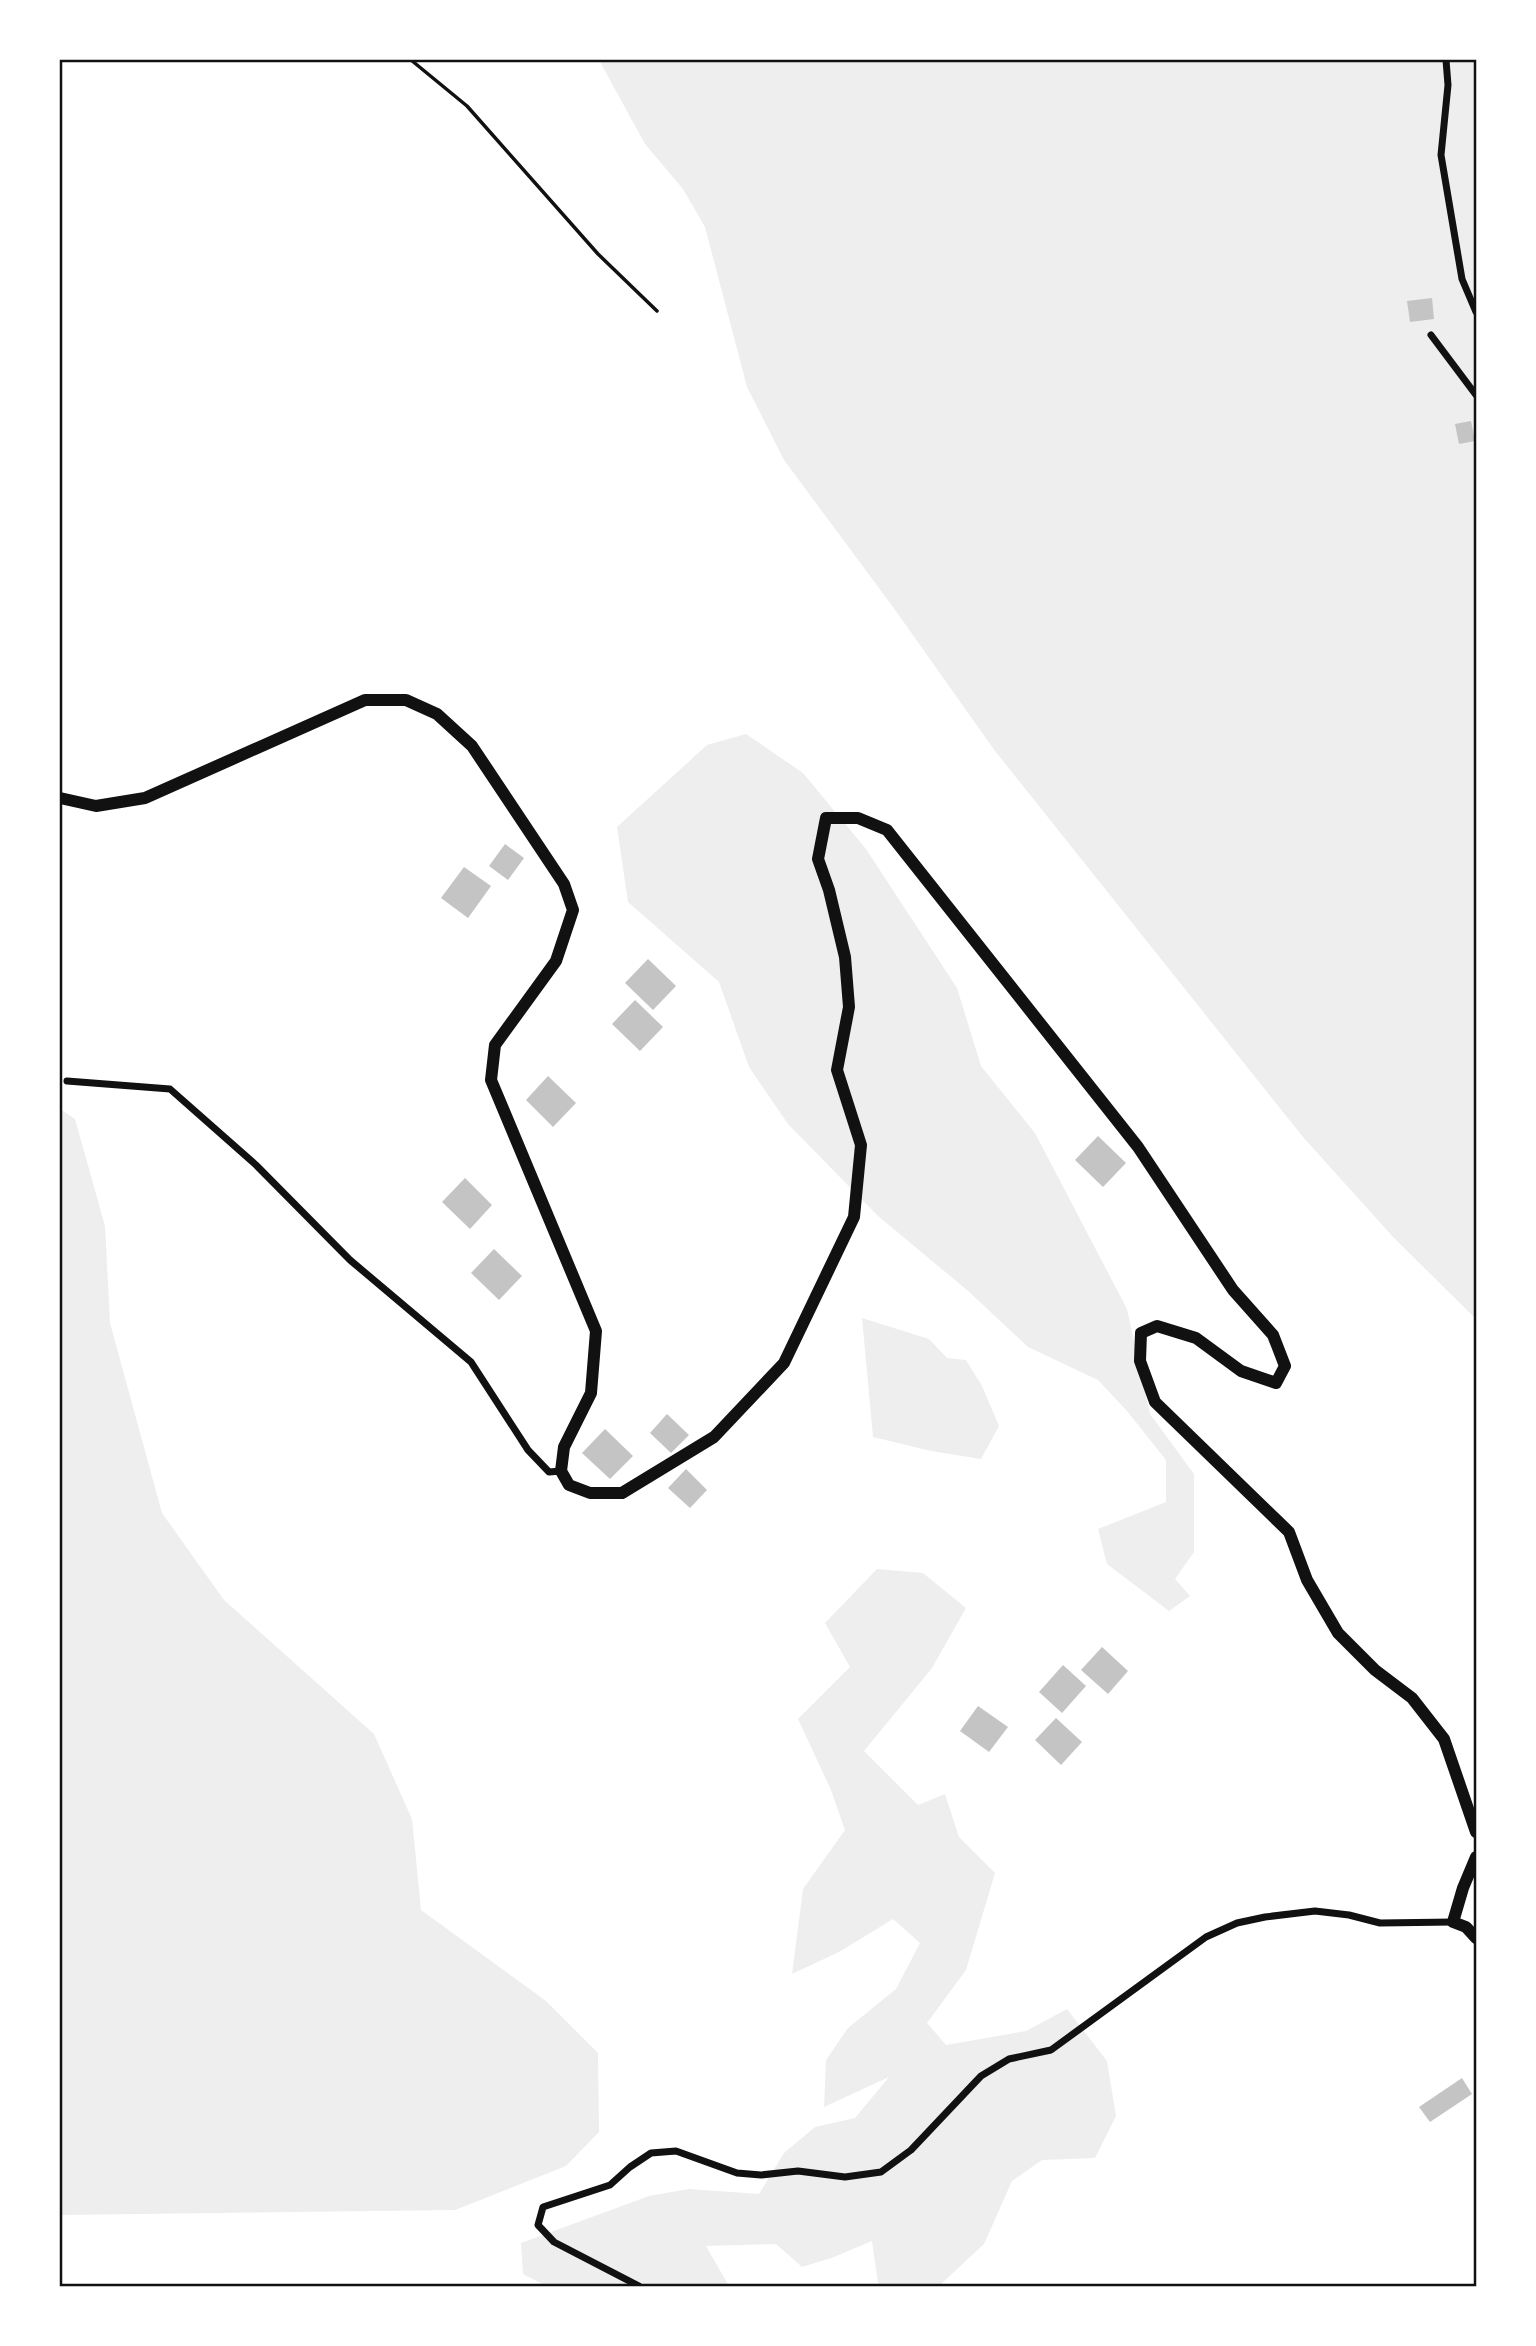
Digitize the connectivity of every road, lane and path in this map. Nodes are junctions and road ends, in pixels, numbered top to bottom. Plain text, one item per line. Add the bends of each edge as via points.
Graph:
1 (411, 60) edge
2 (1446, 60) edge
3 (657, 311) dead end
4 (1476, 312) edge
5 (1431, 335) dead end
6 (1476, 395) edge
7 (60, 798) edge
8 (67, 1081) dead end
9 (562, 1471) junction
10 (1476, 1832) edge
11 (1476, 1857) edge
12 (1453, 1922) junction
13 (1476, 1938) edge
14 (639, 2287) edge

1 - 3 path via 467,106 598,254
2 - 4 street via 1441,155 1462,279
5 - 6 street
7 - 9 street via 96,806 145,798 365,700 406,700 437,714 472,746 564,884 573,910 556,961 495,1045 491,1080 596,1331 591,1393 564,1447
8 - 9 street via 170,1089 256,1165 350,1260 471,1362 528,1450 549,1472
9 - 10 street via 569,1485 590,1493 622,1493 715,1437 784,1363 854,1217 861,1145 837,1070 849,1007 845,957 818,859 826,818 858,818 887,830 1138,1147 1233,1290 1273,1335 1285,1366 1276,1383 1241,1371 1196,1338 1157,1326 1141,1333 1140,1361 1155,1402 1289,1532 1307,1580 1338,1633 1375,1671 1412,1698 1444,1739
11 - 12 street
12 - 13 street
12 - 14 street via 1380,1923 1315,1912 1237,1923 1206,1937 1051,2050 1009,2059 981,2076 911,2150 881,2172 845,2177 798,2171 761,2175 737,2173 676,2151 651,2153 610,2185 543,2207 538,2225 554,2242

